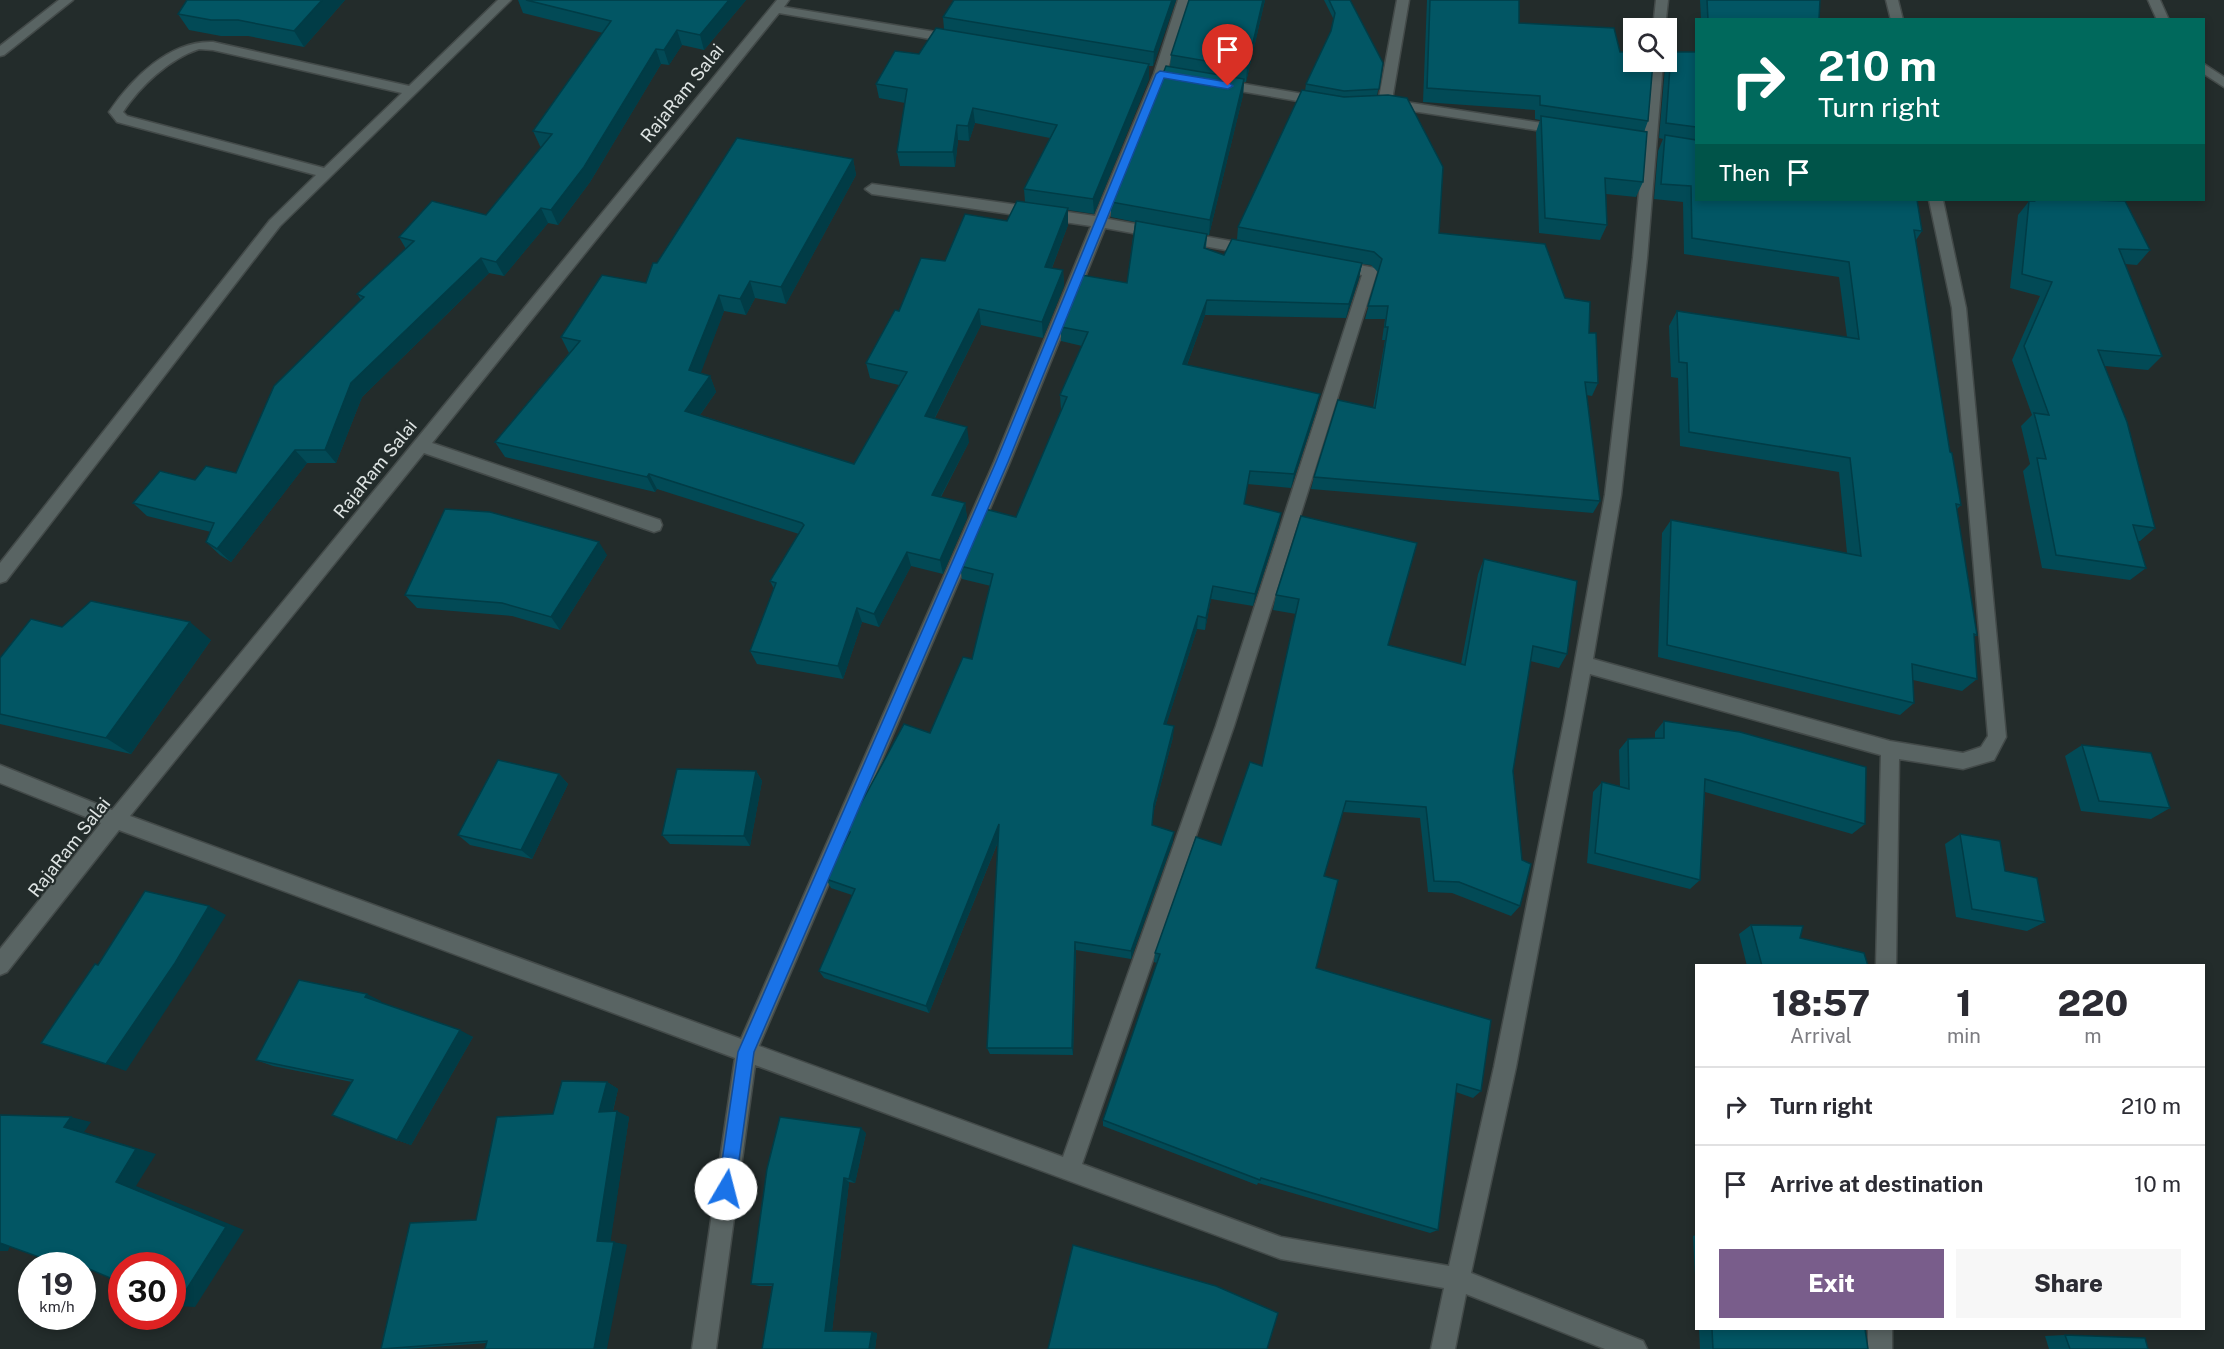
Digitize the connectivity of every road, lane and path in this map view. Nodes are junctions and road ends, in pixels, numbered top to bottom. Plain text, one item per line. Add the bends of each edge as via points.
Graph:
1 (67, 0) edge
2 (1184, 0) edge
3 (1403, 0) edge
4 (1662, 0) edge
5 (1892, 0) edge
6 (2154, 0) edge
7 (499, 1) edge
8 (779, 5) edge
9 (1660, 18) edge
10 (1896, 18) edge
11 (2162, 18) edge
12 (962, 41) edge
13 (0, 52) edge
14 (2205, 69) edge
15 (1656, 72) edge
16 (1206, 82) edge
17 (2224, 83) edge
18 (412, 91) junction
19 (1331, 103) edge
20 (1581, 133) edge
21 (327, 173) junction
22 (872, 189) dead end
23 (1936, 201) edge
24 (1100, 222) junction
25 (1264, 252) edge
26 (1323, 263) edge
27 (419, 445) junction
28 (654, 525) dead end
29 (0, 576) edge
30 (1583, 664) junction
31 (1890, 749) junction
32 (0, 774) edge
33 (115, 820) junction
34 (1886, 964) edge
35 (0, 965) edge
36 (746, 1052) junction
37 (1069, 1170) junction
38 (1458, 1279) junction
39 (1880, 1330) edge
40 (704, 1349) edge
41 (1443, 1349) edge
42 (1635, 1349) edge
43 (1880, 1349) edge

1 - 13 street
2 - 24 street via 1160,74
3 - 20 street via 1380,104
4 - 9 street
5 - 10 street
6 - 11 street
7 - 18 street
8 - 12 street
8 - 27 street, RajaRam Salai
14 - 17 street
15 - 30 street via 1613,495
16 - 19 street
18 - 21 street
18 - 21 street via 197,45 171,58 116,112 122,119 139,125
21 - 29 street via 275,224
22 - 24 street
23 - 31 street via 1959,308 1997,737 1987,754 1963,761
24 - 25 street
24 - 36 street via 1002,462
26 - 37 street via 1370,272 1225,726
27 - 28 street
27 - 33 street, RajaRam Salai
30 - 31 street
30 - 38 street via 1507,1055
31 - 34 street
32 - 33 street
33 - 35 street, RajaRam Salai
33 - 36 street
36 - 37 street
36 - 40 street
37 - 38 street via 1281,1248
38 - 41 street
38 - 42 street
39 - 43 street

